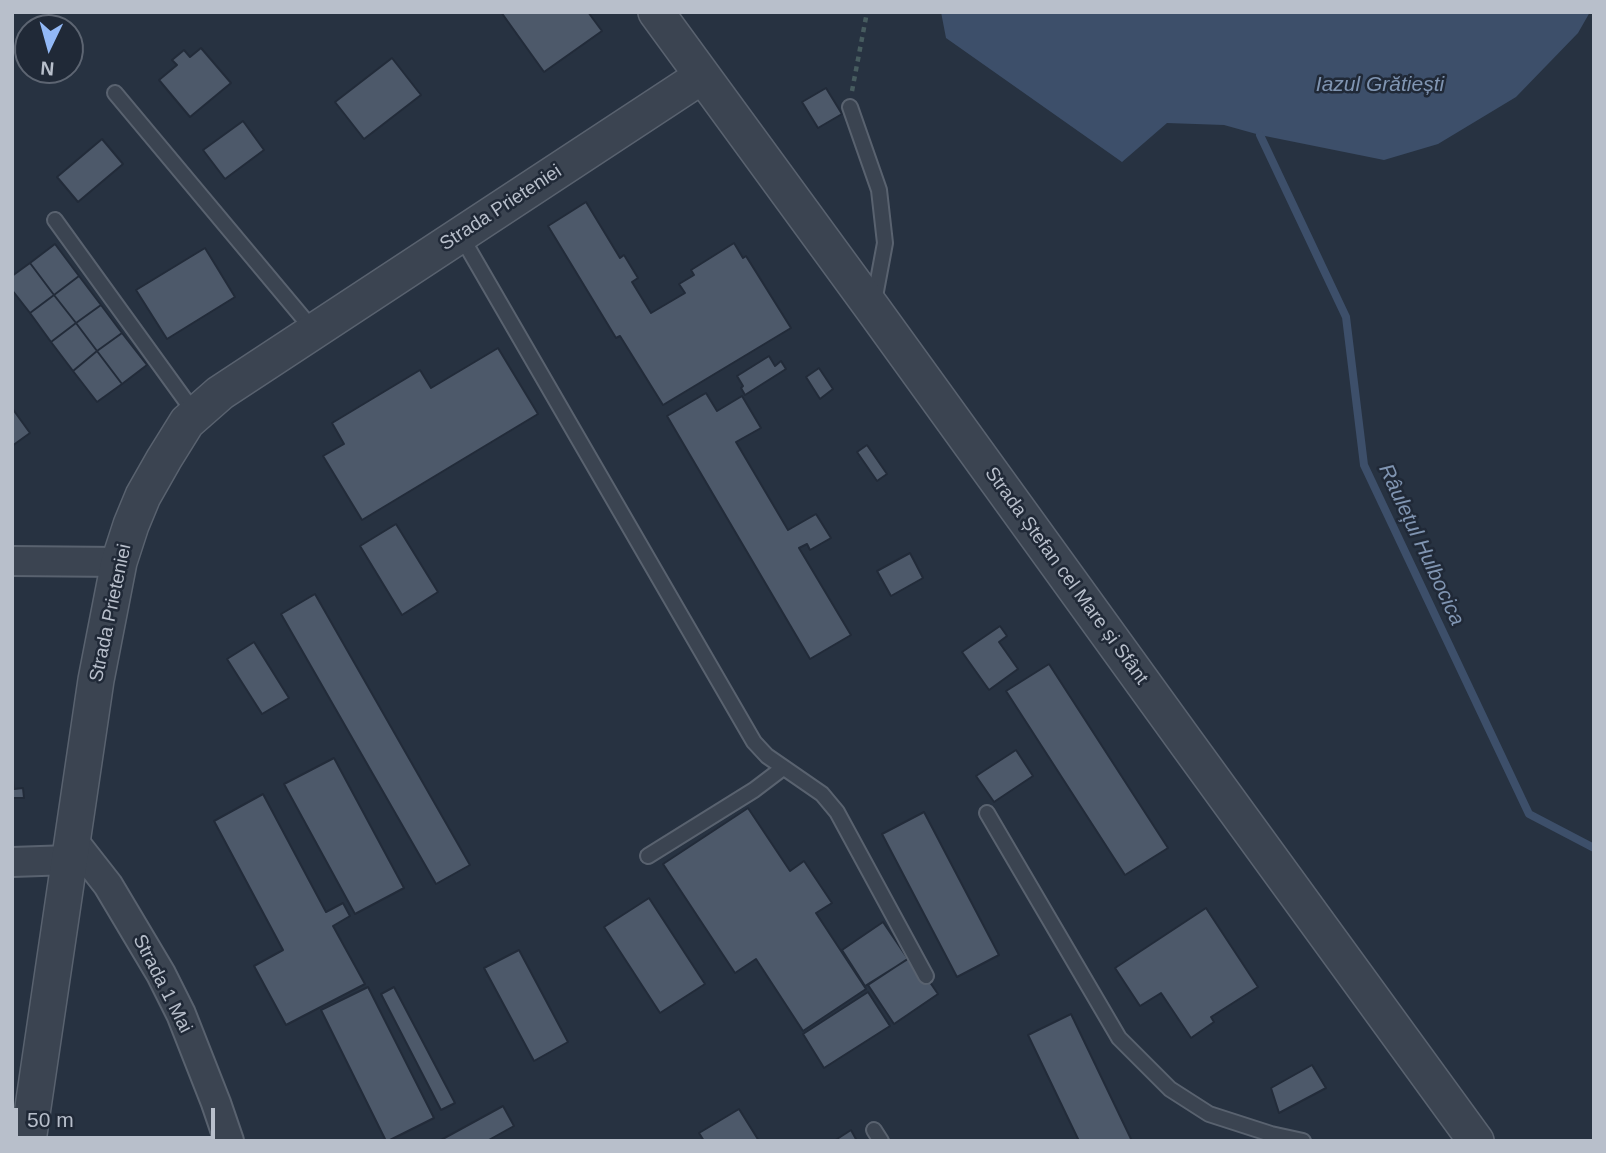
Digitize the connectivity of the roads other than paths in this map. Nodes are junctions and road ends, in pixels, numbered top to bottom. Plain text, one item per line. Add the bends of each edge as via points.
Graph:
1 (656, 12) edge
2 (702, 76) junction
3 (115, 93) dead end
4 (850, 107) road end
5 (55, 220) dead end
6 (460, 235) junction
7 (873, 309) junction
8 (314, 331) junction
9 (196, 415) junction
10 (12, 561) edge
11 (119, 562) junction
12 (783, 768) junction
13 (987, 813) dead end
14 (71, 849) junction
15 (648, 856) dead end
16 (12, 862) edge
17 (926, 976) dead end
18 (1466, 1136) edge
19 (1267, 1137) edge
20 (28, 1141) edge
21 (229, 1141) edge
22 (1303, 1141) edge

1 - 2 street, Strada Ștefan cel Mare și Sfânt
2 - 6 street, Strada Prieteniei
2 - 7 street, Strada Ștefan cel Mare și Sfânt
3 - 8 lane
4 - 7 lane via 878,190 885,243
5 - 9 lane
6 - 8 street, Strada Prieteniei
6 - 12 lane via 754,742
7 - 18 street, Strada Ștefan cel Mare și Sfânt
8 - 9 street, Strada Prieteniei via 220,393
9 - 11 street, Strada Prieteniei via 187,422 143,496
10 - 11 street
11 - 14 street, Strada Prieteniei
12 - 15 lane
12 - 17 lane via 822,794 837,812
13 - 19 lane via 1119,1038 1170,1089 1209,1114
14 - 16 street
14 - 20 street, Strada Prieteniei
14 - 21 street, Strada 1 Mai via 108,885 162,974
19 - 22 lane

